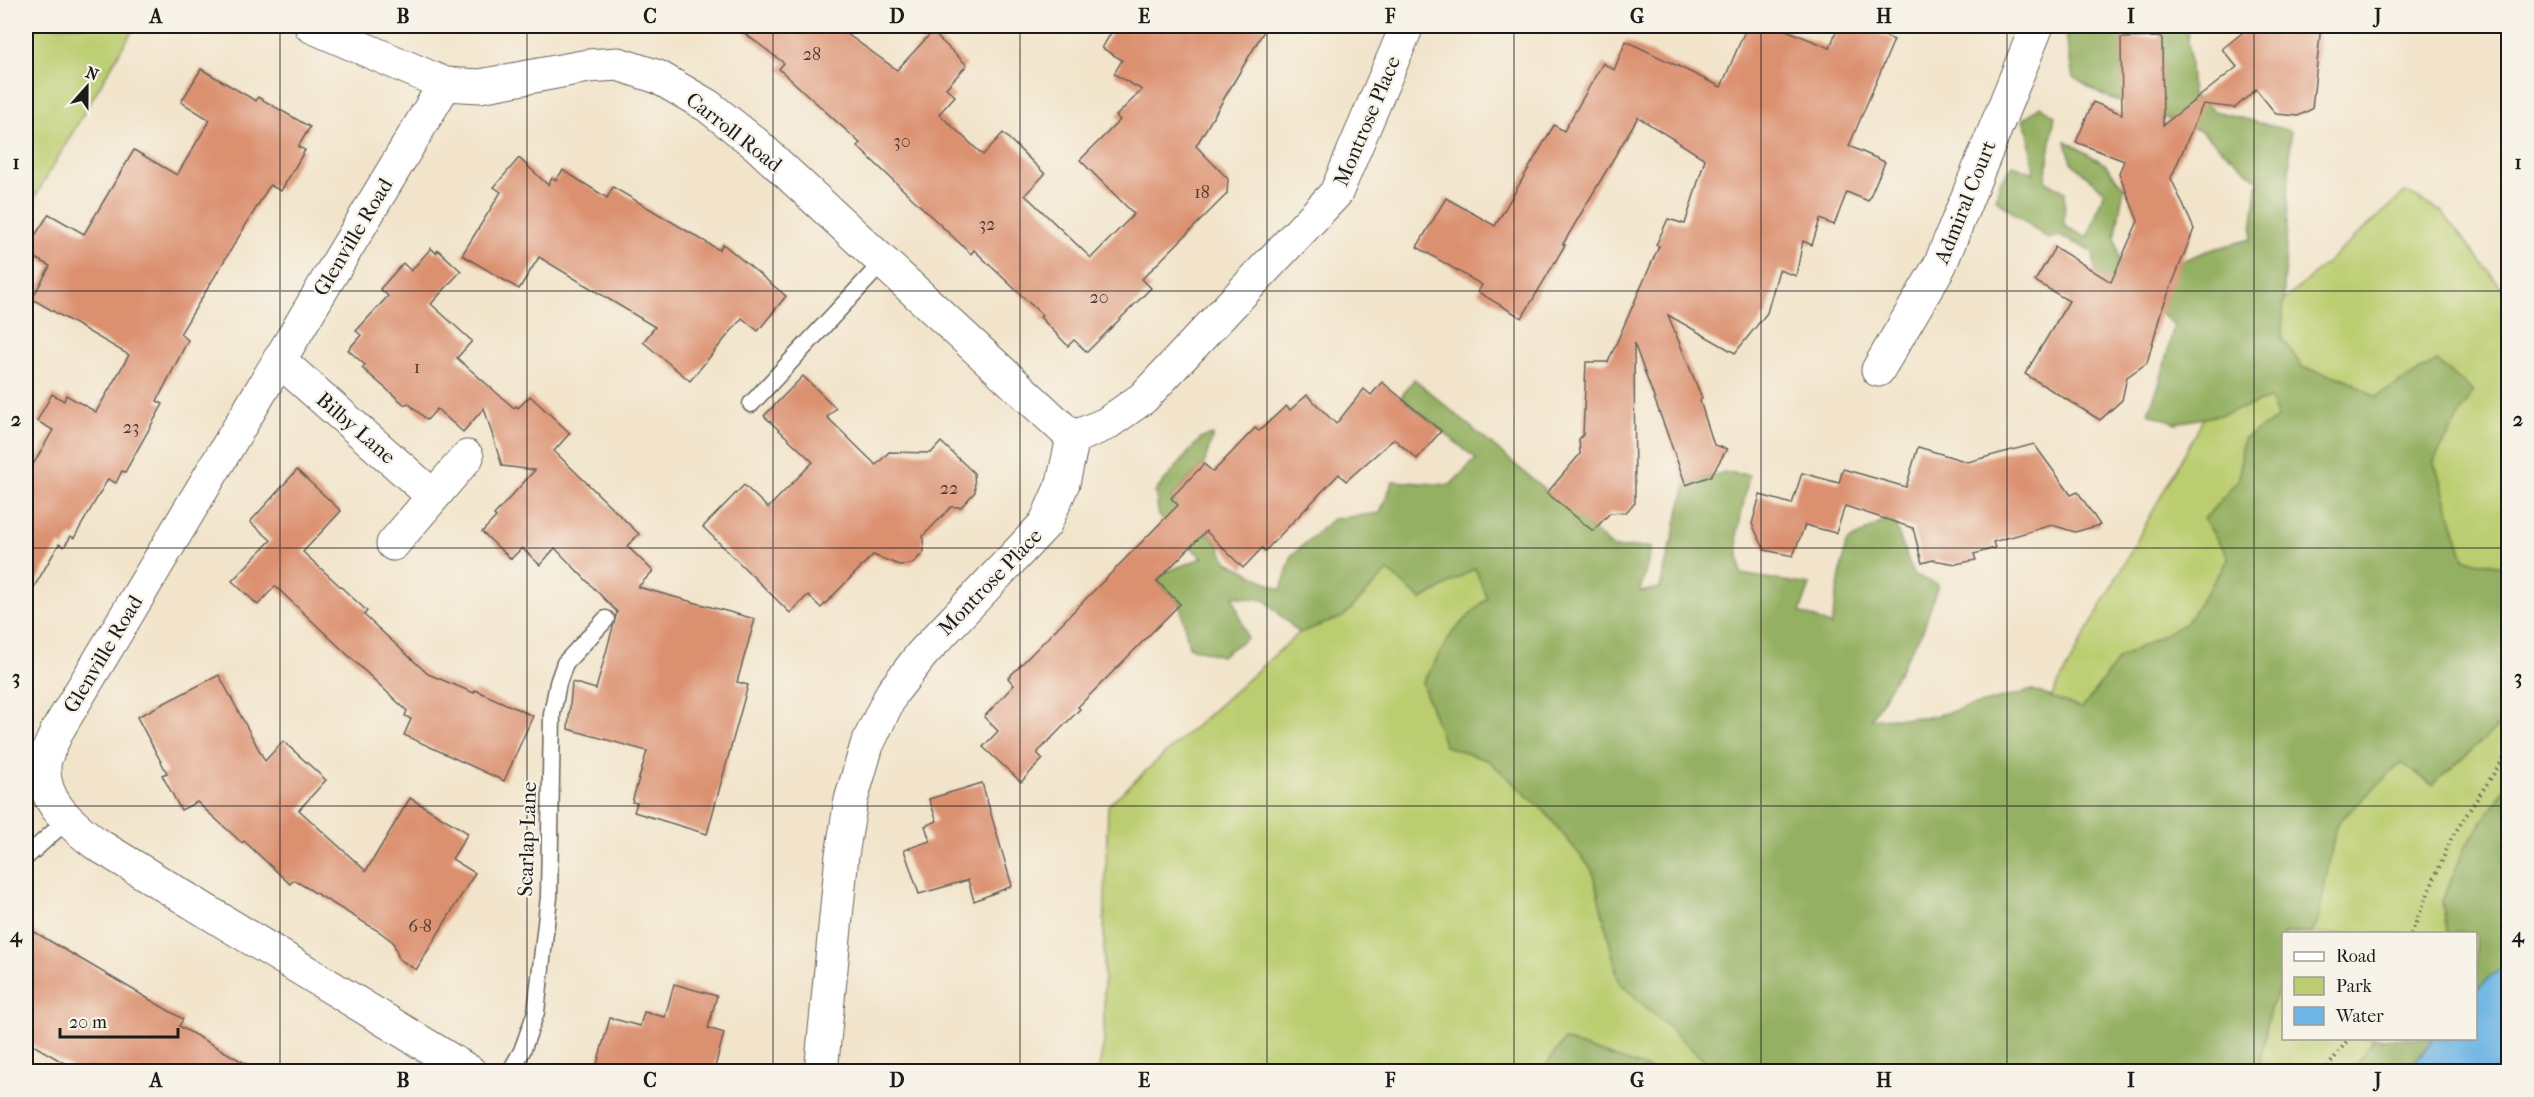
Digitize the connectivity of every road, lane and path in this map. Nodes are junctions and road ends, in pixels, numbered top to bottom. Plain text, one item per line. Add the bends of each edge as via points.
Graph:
1 (311, 26) edge
2 (1407, 26) edge
3 (2037, 26) edge
4 (445, 84) junction
5 (883, 262) junction
6 (279, 360) junction
7 (1878, 370) dead end
8 (751, 404) dead end
9 (1073, 438) junction
10 (467, 457) dead end
11 (433, 496) junction
12 (393, 544) dead end
13 (606, 620) dead end
14 (2508, 752) edge
15 (36, 785) edge
16 (67, 820) junction
17 (26, 857) edge
18 (2411, 932) edge
19 (2347, 1040) edge
20 (470, 1071) edge
21 (510, 1071) edge
22 (821, 1071) edge
23 (2324, 1071) edge

1 - 4 street, Carroll Road
2 - 9 street, Montrose Place via 1336,193 1143,398 1106,424
3 - 7 street, Admiral Court via 1940,265
4 - 5 street, Carroll Road via 480,86 618,64 658,77 708,106 756,144
4 - 6 street, Glenville Road
5 - 8 lane
5 - 9 street, Carroll Road
6 - 11 street, Bilby Lane
6 - 15 street, Glenville Road via 57,731
9 - 22 street, Montrose Place via 1046,525 922,654 892,693 867,745 851,800 842,855
10 - 11 street
11 - 12 street
13 - 21 lane, Scarlap Lane via 565,663 558,683 552,714 549,897 536,1012
14 - 18 path via 2452,837
15 - 16 street, Glenville Road
16 - 17 lane
16 - 20 street, Glenville Road via 95,843
19 - 23 path

